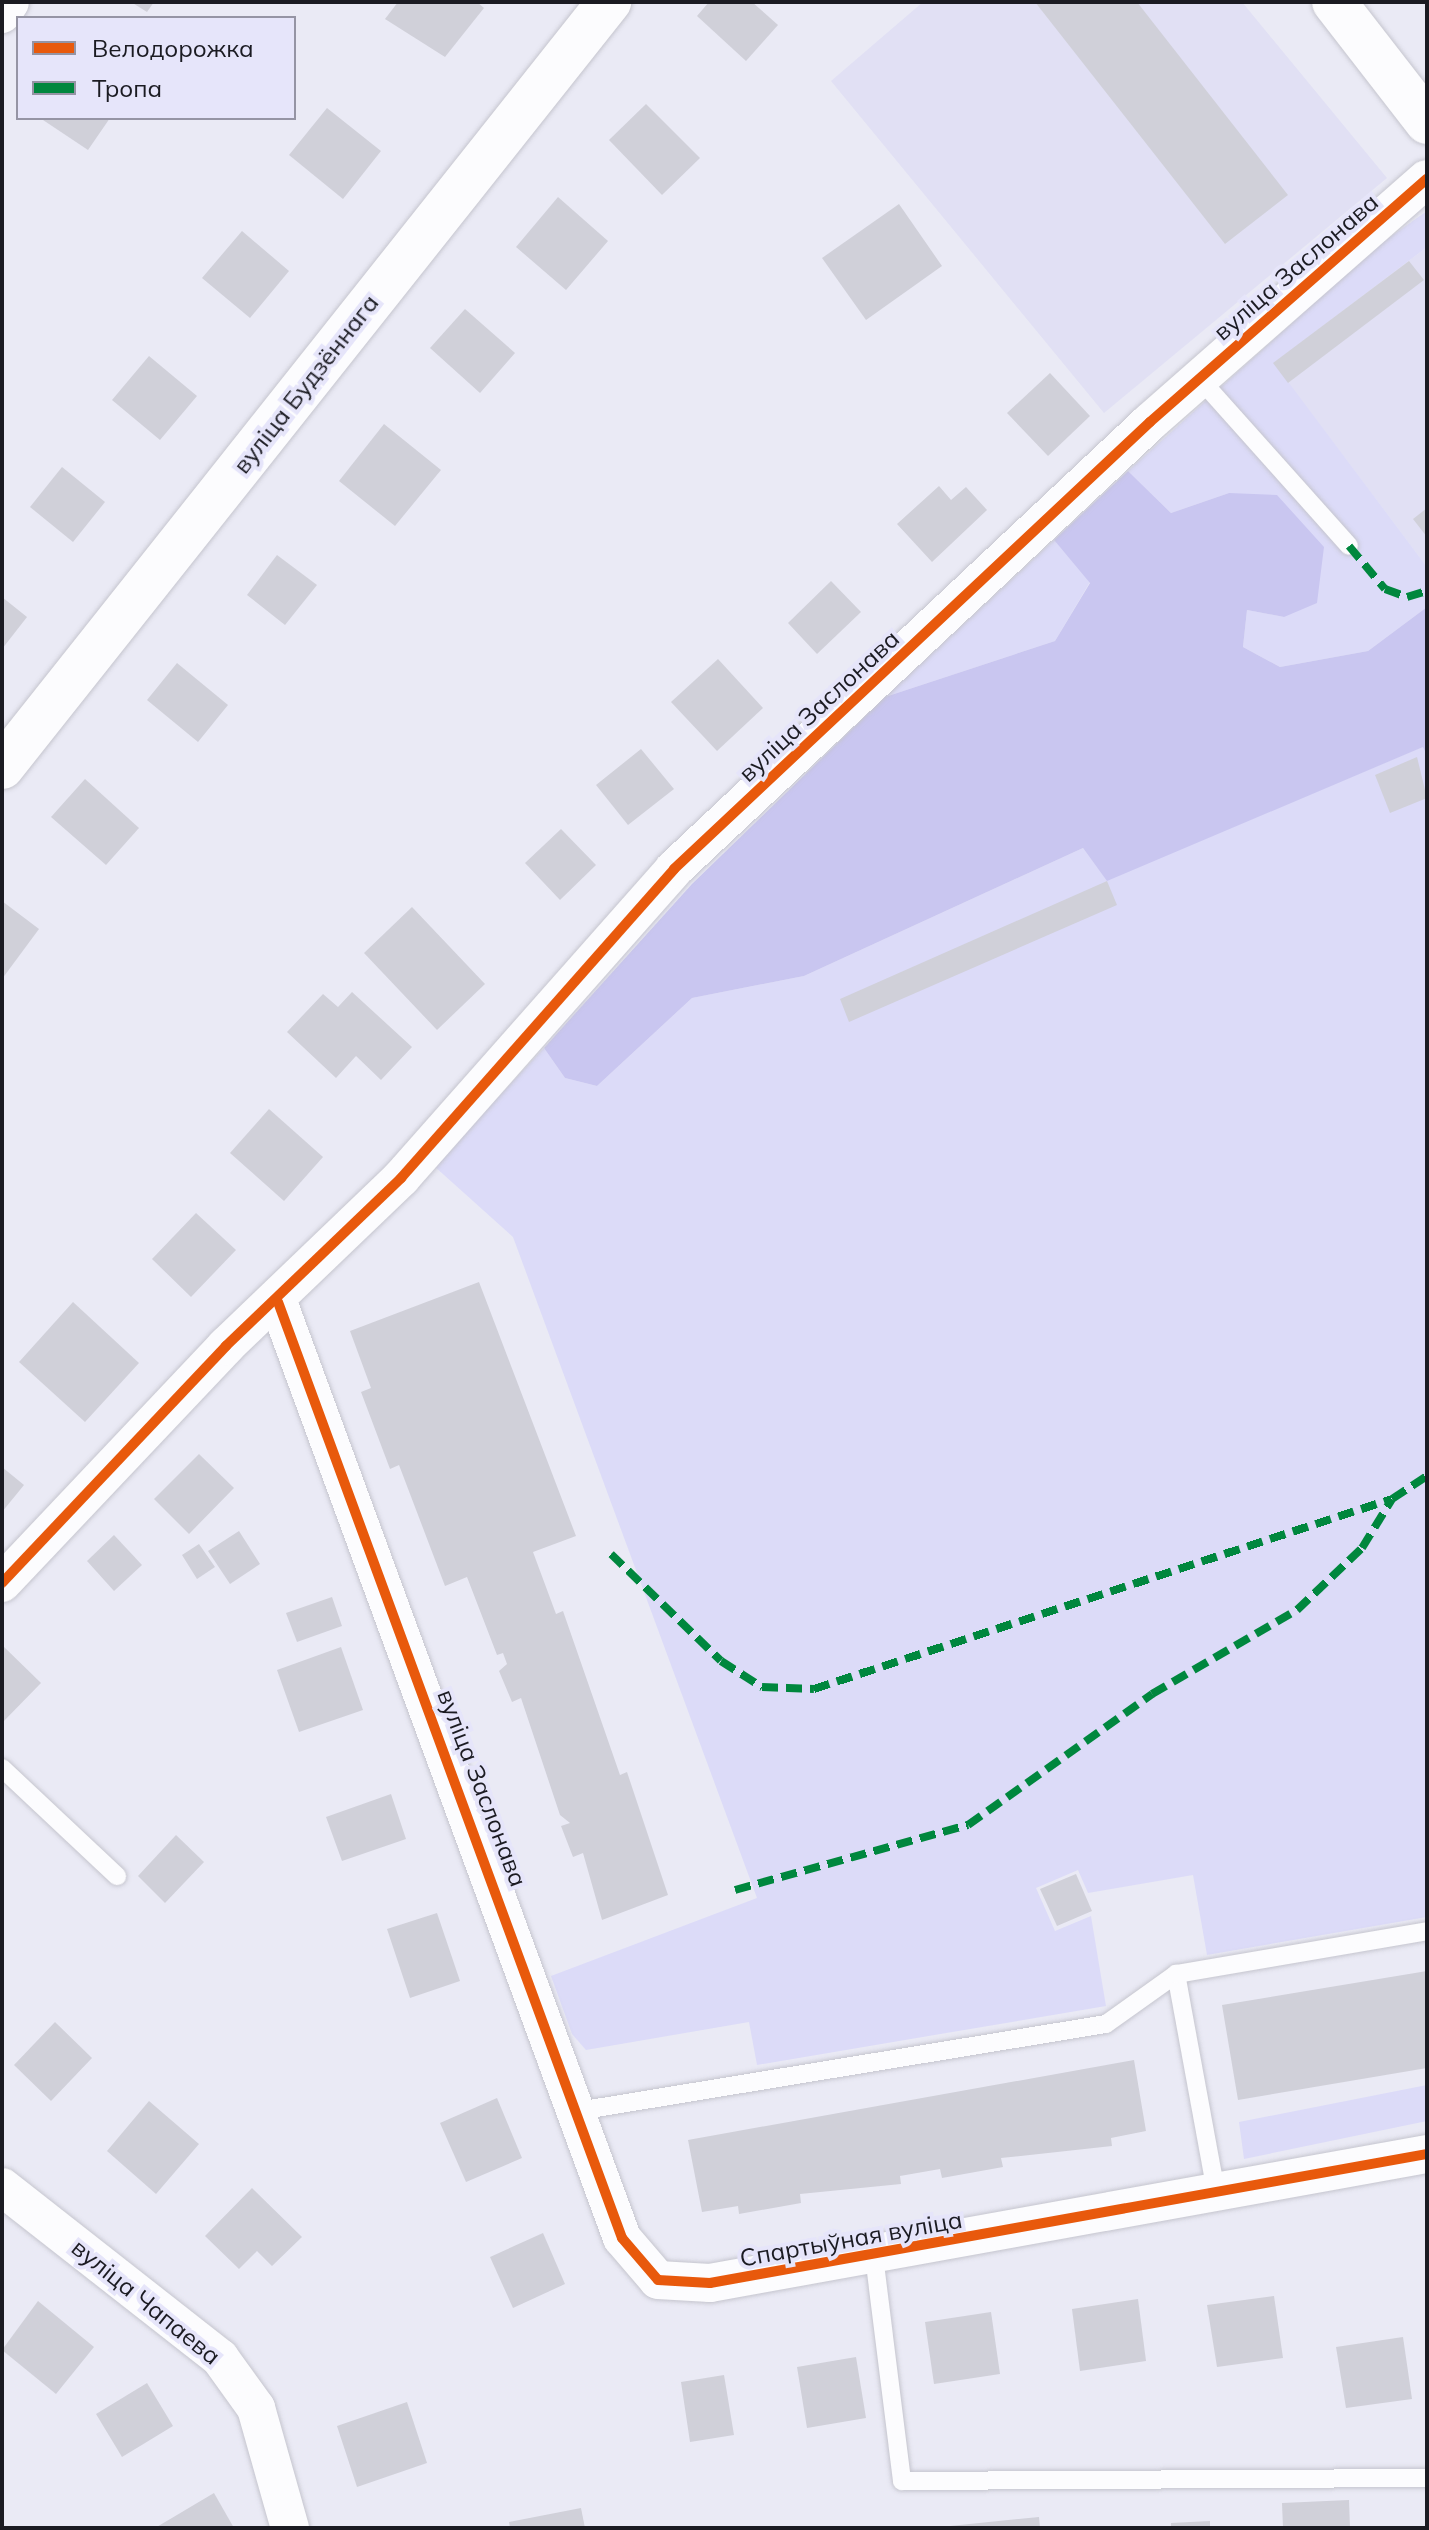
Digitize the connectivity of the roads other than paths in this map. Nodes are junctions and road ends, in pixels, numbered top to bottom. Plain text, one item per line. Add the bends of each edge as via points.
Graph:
1 (10, 2) edge
2 (609, 2) edge
3 (1334, 2) edge
4 (2, 14) edge
5 (1427, 122) edge
6 (1427, 179) edge
7 (1199, 378) junction
8 (1349, 546) dead end
9 (2, 767) edge
10 (278, 1302) junction
11 (2, 1583) edge
12 (2, 1768) edge
13 (117, 1876) dead end
14 (1427, 1931) edge
15 (1176, 1974) junction
16 (578, 2111) junction
17 (1427, 2154) edge
18 (2, 2187) edge
19 (1217, 2197) junction
20 (874, 2256) junction
21 (658, 2280) joint
22 (1427, 2478) edge
23 (290, 2528) edge

1 - 4 street
2 - 9 street, вуліца Будзённага
3 - 5 street
6 - 7 street, вуліца Заслонава
7 - 8 lane
7 - 10 street, вуліца Заслонава via 674,869 401,1178
10 - 11 street, вуліца Заслонава via 226,1346
10 - 16 street, вуліца Заслонава
12 - 13 lane
14 - 15 lane
15 - 16 lane via 1106,2024
15 - 19 lane
16 - 21 street, вуліца Заслонава via 622,2238
17 - 19 street, Спартыўная вуліца
18 - 23 street, вуліца Чапаева via 220,2358 256,2408
19 - 20 street, Спартыўная вуліца
20 - 21 street, Спартыўная вуліца via 710,2283
20 - 22 lane, Спартыўная вуліца via 902,2481

